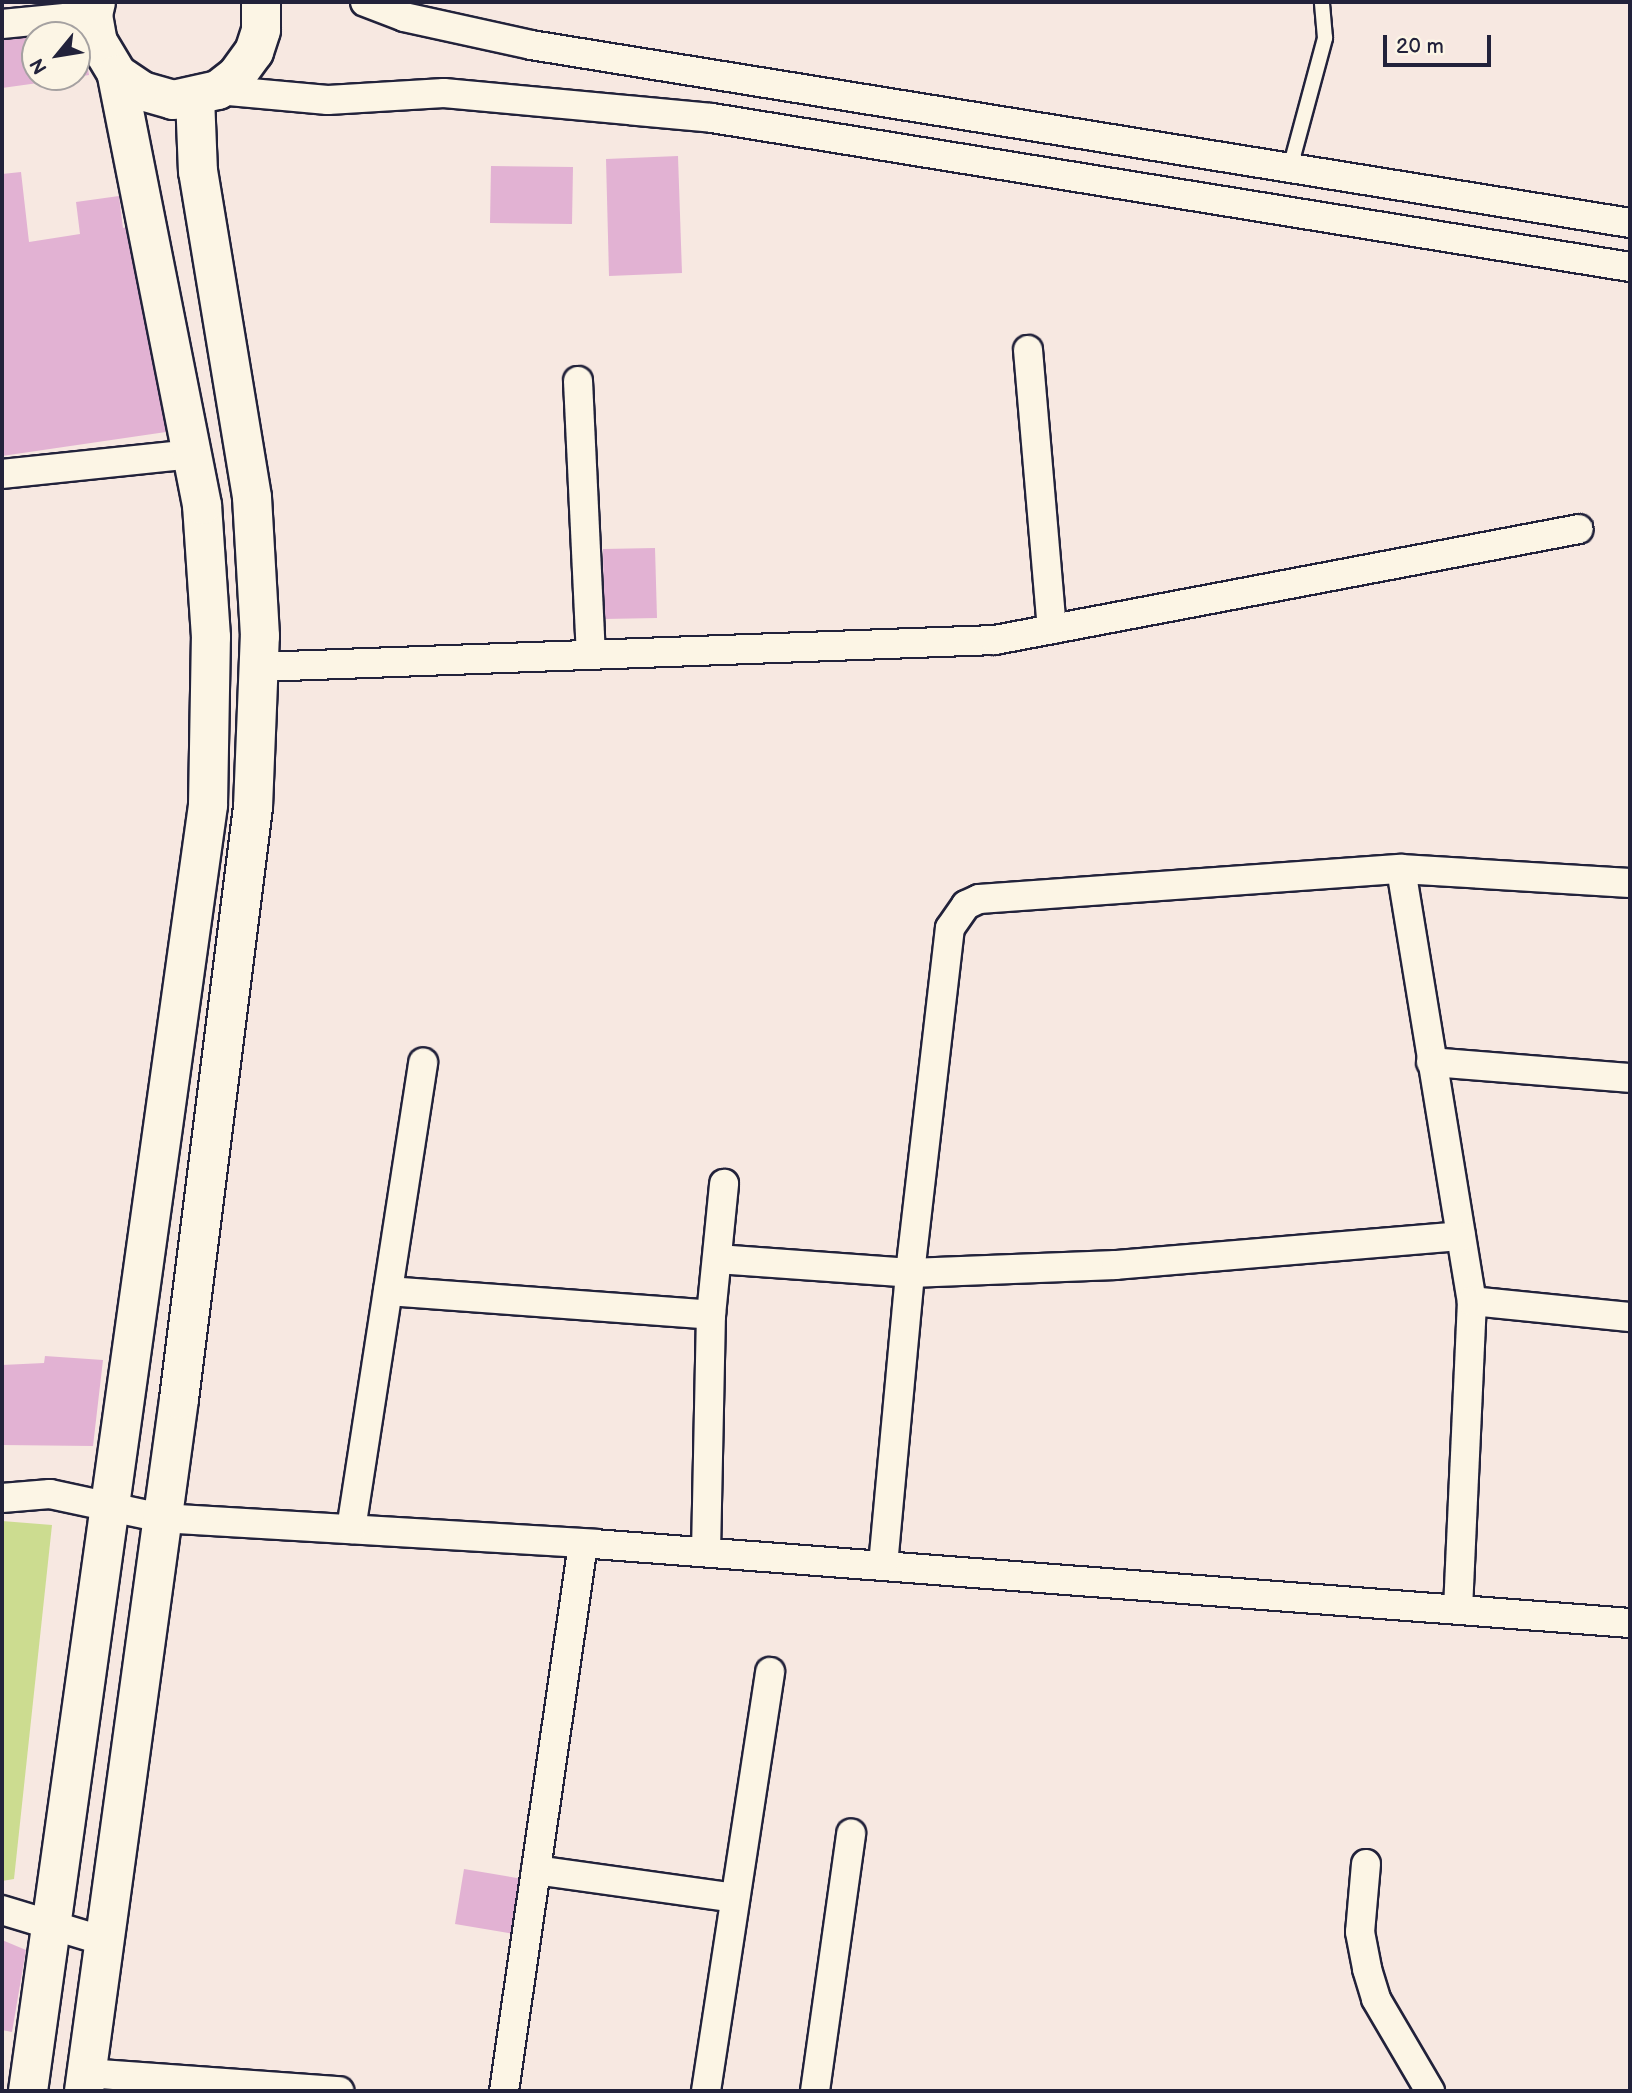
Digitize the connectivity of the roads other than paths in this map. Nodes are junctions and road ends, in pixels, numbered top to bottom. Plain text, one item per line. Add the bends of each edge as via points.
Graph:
1 (261, 2) edge
2 (365, 2) edge
3 (1322, 2) edge
4 (95, 8) edge
5 (2, 24) edge
6 (117, 74) junction
7 (207, 94) junction
8 (1290, 168) junction
9 (1630, 223) edge
10 (1630, 267) edge
11 (1028, 350) dead end
12 (578, 381) dead end
13 (193, 454) junction
14 (2, 474) edge
15 (1579, 529) dead end
16 (1052, 629) junction
17 (591, 655) junction
18 (259, 667) junction
19 (1401, 869) junction
20 (1630, 883) edge
21 (1431, 1062) junction
22 (423, 1063) dead end
23 (1630, 1078) edge
24 (724, 1184) dead end
25 (1461, 1237) junction
26 (717, 1259) junction
27 (909, 1273) junction
28 (388, 1291) junction
29 (1472, 1301) junction
30 (711, 1315) junction
31 (1630, 1317) edge
32 (2, 1498) edge
33 (109, 1504) junction
34 (162, 1518) junction
35 (351, 1530) junction
36 (583, 1544) junction
37 (706, 1552) junction
38 (883, 1565) junction
39 (1458, 1608) junction
40 (1630, 1623) edge
41 (770, 1672) dead end
42 (851, 1834) dead end
43 (1366, 1864) dead end
44 (536, 1870) junction
45 (735, 1898) junction
46 (2, 1910) edge
47 (53, 1923) junction
48 (104, 1941) junction
49 (85, 2082) edge
50 (28, 2091) edge
51 (339, 2091) edge
52 (504, 2091) edge
53 (706, 2091) edge
54 (815, 2091) edge
55 (1430, 2091) edge

1 - 7 main road via 261,30 254,52 237,75
2 - 8 street via 404,17 531,45
3 - 8 lane via 1325,38
4 - 5 street
4 - 6 main road via 98,42
6 - 7 main road via 142,91 173,100
6 - 13 main road
7 - 10 street via 328,100 472,94 712,118
7 - 18 main road via 198,172 252,497
8 - 9 street
11 - 16 street
12 - 17 street
13 - 14 street
13 - 33 main road via 202,505 211,637 208,805
15 - 16 street
16 - 17 street via 995,640
17 - 18 street
18 - 34 main road via 253,807
19 - 20 street
19 - 21 street
19 - 27 street via 979,899 966,905 950,928
21 - 23 street
21 - 25 street
22 - 28 street
24 - 26 street
25 - 27 street via 1116,1265
25 - 29 street
26 - 27 street
26 - 30 street
27 - 38 street
28 - 30 street
28 - 35 street
29 - 31 street
29 - 39 street
30 - 37 street
32 - 33 street via 50,1494
33 - 34 street
33 - 47 main road
34 - 35 street
34 - 48 main road
35 - 36 street
36 - 37 street
36 - 44 street
37 - 38 street
38 - 39 street
39 - 40 street
41 - 45 street
42 - 54 street
43 - 55 street via 1360,1932 1367,1969 1376,1999
44 - 45 street
44 - 52 street
45 - 53 street
46 - 47 street
47 - 48 street
47 - 50 main road
48 - 49 main road
49 - 51 street

